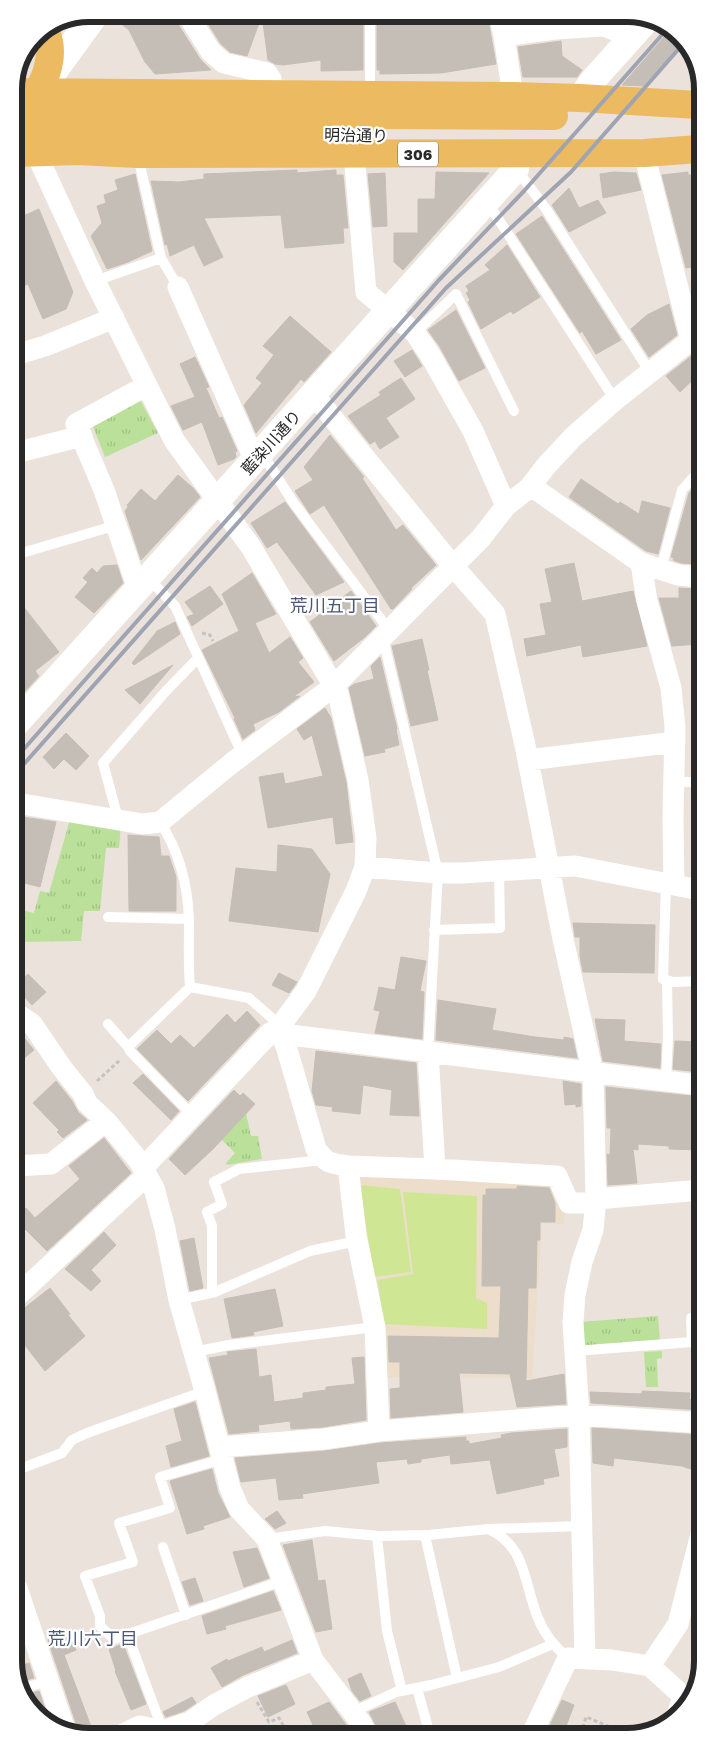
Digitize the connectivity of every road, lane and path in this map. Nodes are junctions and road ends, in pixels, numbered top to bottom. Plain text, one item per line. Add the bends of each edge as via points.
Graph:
1 (87, 23) edge
2 (193, 23) edge
3 (370, 23) edge
4 (501, 23) edge
5 (640, 29) edge
6 (504, 36) junction
7 (47, 37) edge
8 (26, 93) edge
9 (370, 94) junction
10 (513, 96) junction
11 (580, 98) junction
12 (694, 104) edge
13 (23, 113) edge
14 (283, 114) junction
15 (694, 117) edge
16 (23, 131) edge
17 (694, 143) edge
18 (694, 150) edge
19 (25, 153) edge
20 (644, 153) junction
21 (137, 154) junction
22 (354, 154) junction
23 (516, 161) junction
24 (487, 201) junction
25 (161, 258) junction
26 (95, 281) junction
27 (178, 288) joint
28 (389, 310) junction
29 (114, 318) junction
30 (694, 332) edge
31 (415, 333) junction
32 (694, 337) edge
33 (23, 352) edge
34 (650, 372) junction
35 (146, 386) junction
36 (314, 395) junction
37 (615, 400) junction
38 (514, 411) dead end
39 (82, 436) junction
40 (23, 451) edge
41 (258, 457) junction
42 (694, 477) edge
43 (531, 486) junction
44 (218, 502) junction
45 (506, 506) junction
46 (117, 526) junction
47 (23, 554) edge
48 (641, 563) junction
49 (453, 566) junction
50 (661, 569) junction
51 (694, 576) edge
52 (143, 583) junction
53 (386, 634) junction
54 (211, 636) dead end
55 (213, 641) dead end
56 (198, 658) junction
57 (334, 686) junction
58 (23, 717) edge
59 (675, 742) junction
60 (243, 756) junction
61 (528, 760) junction
62 (675, 782) junction
63 (694, 782) edge
64 (23, 804) edge
65 (115, 819) junction
66 (160, 822) junction
67 (364, 867) junction
68 (549, 868) junction
69 (499, 870) junction
70 (438, 873) junction
71 (670, 884) junction
72 (694, 889) edge
73 (108, 917) dead end
74 (189, 919) junction
75 (434, 930) junction
76 (667, 980) junction
77 (694, 981) edge
78 (190, 986) junction
79 (22, 1017) edge
80 (108, 1024) dead end
81 (278, 1029) junction
82 (129, 1049) junction
83 (428, 1052) junction
84 (593, 1074) junction
85 (666, 1081) junction
86 (694, 1084) edge
87 (83, 1094) junction
88 (193, 1116) junction
89 (106, 1121) junction
90 (323, 1160) junction
91 (22, 1166) edge
92 (348, 1166) junction
93 (435, 1169) junction
94 (145, 1172) junction
95 (694, 1191) edge
96 (596, 1201) junction
97 (357, 1241) junction
98 (22, 1291) edge
99 (212, 1292) junction
100 (179, 1300) junction
101 (694, 1318) edge
102 (375, 1327) junction
103 (575, 1351) junction
104 (193, 1352) junction
105 (205, 1391) junction
106 (579, 1415) junction
107 (694, 1422) edge
108 (379, 1431) junction
109 (221, 1453) junction
110 (22, 1468) edge
111 (581, 1526) junction
112 (489, 1529) junction
113 (425, 1535) junction
114 (377, 1536) junction
115 (267, 1539) junction
116 (163, 1547) dead end
117 (694, 1561) edge
118 (282, 1581) junction
119 (22, 1600) edge
120 (186, 1615) junction
121 (128, 1636) junction
122 (568, 1654) junction
123 (313, 1660) junction
124 (650, 1666) junction
125 (457, 1678) junction
126 (49, 1681) junction
127 (27, 1687) edge
128 (248, 1687) junction
129 (417, 1688) junction
130 (402, 1691) junction
131 (682, 1700) edge
132 (353, 1712) junction
133 (63, 1723) edge
134 (162, 1728) edge
135 (177, 1728) edge
136 (285, 1728) edge
137 (364, 1728) edge
138 (428, 1728) edge
139 (535, 1728) edge
140 (582, 1728) edge
141 (611, 1728) edge

1 - 8 main road
2 - 14 street via 211,52 224,63 267,72
3 - 9 lane
4 - 6 street
5 - 6 street via 604,26
5 - 11 street
6 - 10 street
7 - 8 main road via 50,52 45,80
8 - 14 main road, 306
8 - 19 street via 31,135
9 - 10 main road, 306
9 - 14 main road, 306
10 - 11 main road, 306
11 - 12 main road, 306
13 - 14 main road, 明治通り / 306
14 - 15 main road, 明治通り / 306
14 - 16 main road, 明治通り / 306
14 - 17 main road, 明治通り / 306
18 - 20 main road, 306
19 - 21 main road, 306
19 - 26 street
20 - 23 main road, 306
20 - 30 street
21 - 22 main road, 306
21 - 25 lane
22 - 23 main road, 306
22 - 28 street via 366,292
23 - 24 street, 藍染川通り
23 - 34 lane
24 - 28 street, 藍染川通り
24 - 37 lane
25 - 26 lane
25 - 27 lane
26 - 29 street
27 - 41 street
28 - 31 street
28 - 36 street, 藍染川通り
29 - 33 street
29 - 35 street
31 - 38 lane via 456,294
31 - 45 street via 430,352 468,423
32 - 34 street
34 - 37 street
35 - 39 street via 76,424
35 - 44 street via 174,440
36 - 41 street, 藍染川通り
36 - 49 street
37 - 43 street via 573,437
39 - 40 street
39 - 46 street
41 - 44 street, 藍染川通り
41 - 53 lane
42 - 50 lane via 682,490
43 - 45 street
43 - 48 street
44 - 52 street, 藍染川通り
44 - 57 street via 251,547
45 - 49 street
46 - 47 lane
46 - 52 street
48 - 50 street
48 - 59 street via 647,601 671,688
49 - 53 street
49 - 61 street via 495,614
50 - 51 street
52 - 56 lane via 175,606
52 - 58 street, 藍染川通り
53 - 57 street
53 - 70 lane
54 - 55 path
56 - 60 lane
56 - 65 lane via 103,763 116,811
57 - 60 street
57 - 67 street via 358,780 366,838
59 - 61 street
59 - 62 street
60 - 66 street
61 - 68 street
62 - 63 lane
62 - 71 street
64 - 65 street
65 - 66 street via 143,824
66 - 74 lane via 186,885
67 - 70 street
67 - 81 street via 356,891 306,992
68 - 69 street
68 - 71 street via 575,866
68 - 84 street
69 - 70 street
69 - 75 lane via 500,928
70 - 75 lane
71 - 72 street
71 - 76 lane via 663,979
73 - 74 lane
74 - 78 lane
75 - 83 lane
76 - 77 lane
76 - 85 lane
78 - 81 lane via 250,998 273,1019
78 - 82 lane
79 - 87 street via 32,1024
80 - 82 lane
81 - 83 street via 289,1036
81 - 88 street via 270,1033
81 - 90 street via 314,1142
82 - 87 path
82 - 88 lane
83 - 84 street
83 - 93 street
84 - 85 street
84 - 96 street
85 - 86 street
87 - 89 street via 87,1103
88 - 94 street
89 - 91 street via 51,1164
89 - 94 street
90 - 92 street
90 - 99 lane via 239,1169 214,1182 222,1204 207,1212 212,1226
92 - 93 street
92 - 97 street
93 - 96 street via 557,1176 570,1203
94 - 98 street
94 - 100 street via 154,1188 165,1229
95 - 96 street
96 - 103 street via 593,1230 575,1295
97 - 99 lane via 310,1251
97 - 102 street
99 - 100 lane
100 - 104 street
101 - 103 lane via 691,1318 692,1342
102 - 104 lane
102 - 108 street
103 - 106 street
104 - 105 street
105 - 109 street
105 - 110 lane via 72,1440 62,1453
106 - 107 street
106 - 108 street
106 - 111 street
108 - 109 street
109 - 115 street via 239,1509
109 - 121 lane via 160,1477 170,1508 119,1522 133,1562 85,1576 100,1616 100,1626 114,1639
111 - 112 lane
111 - 122 street
112 - 113 lane
112 - 122 lane via 502,1535 513,1546 538,1619
113 - 114 lane
113 - 125 lane
114 - 115 lane via 325,1531
114 - 130 lane via 387,1631
115 - 118 street
116 - 120 lane
117 - 124 street via 678,1624
118 - 120 lane
118 - 123 street
119 - 126 street
120 - 121 lane
121 - 134 lane
122 - 124 street
122 - 125 lane
122 - 139 street
123 - 128 street
123 - 132 street
124 - 131 street
125 - 129 lane
126 - 127 lane
126 - 133 street
128 - 135 street
128 - 136 path via 269,1722 279,1718
129 - 130 lane
129 - 138 lane
130 - 132 lane
132 - 137 street
140 - 141 path via 586,1717

